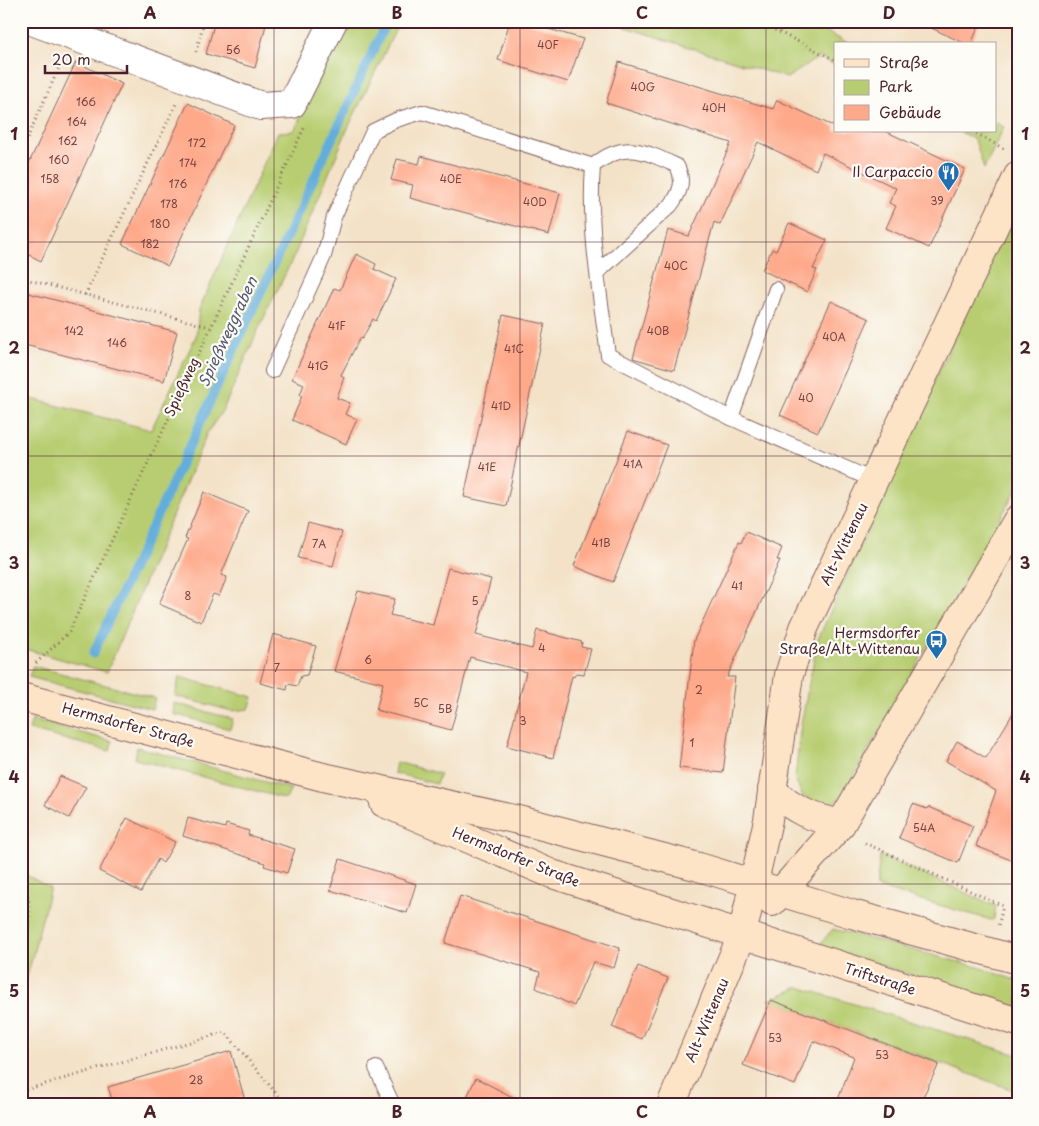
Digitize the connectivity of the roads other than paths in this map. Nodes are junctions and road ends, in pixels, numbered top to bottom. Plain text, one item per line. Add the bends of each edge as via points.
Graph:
1 (31, 21) edge
2 (333, 21) edge
3 (21, 40) edge
4 (1014, 164) edge
5 (594, 166) junction
6 (598, 272) junction
7 (776, 289) dead end
8 (272, 371) dead end
9 (731, 418) junction
10 (875, 481) junction
11 (1018, 519) edge
12 (21, 697) edge
13 (323, 777) junction
14 (772, 790) junction
15 (841, 824) junction
16 (754, 882) junction
17 (782, 891) junction
18 (742, 935) junction
19 (1018, 960) edge
20 (1018, 1022) edge
21 (376, 1068) dead end
22 (393, 1105) edge
23 (671, 1105) edge

1 - 2 street via 260,106 292,104
1 - 3 street
4 - 10 main road, Alt-Wittenau
5 - 6 lane via 591,192
5 - 6 lane via 605,156 628,149 647,152 677,166 682,182 680,193 671,205
5 - 8 lane via 422,112 373,131 334,217 324,256
6 - 9 lane via 608,355
7 - 9 lane
9 - 10 lane
10 - 14 main road, Alt-Wittenau via 804,628 789,676
11 - 15 main road, Alt-Wittenau
12 - 13 main road, Hermsdorfer Straße
13 - 16 main road, Hermsdorfer Straße via 523,820
13 - 18 main road, Hermsdorfer Straße via 552,874
14 - 15 main road via 792,808 814,818
14 - 16 main road, Alt-Wittenau
15 - 17 main road, Alt-Wittenau
16 - 17 main road
16 - 18 main road, Alt-Wittenau
17 - 18 main road, Alt-Wittenau
17 - 19 main road
18 - 20 main road, Triftstraße
18 - 23 main road, Alt-Wittenau
21 - 22 lane

